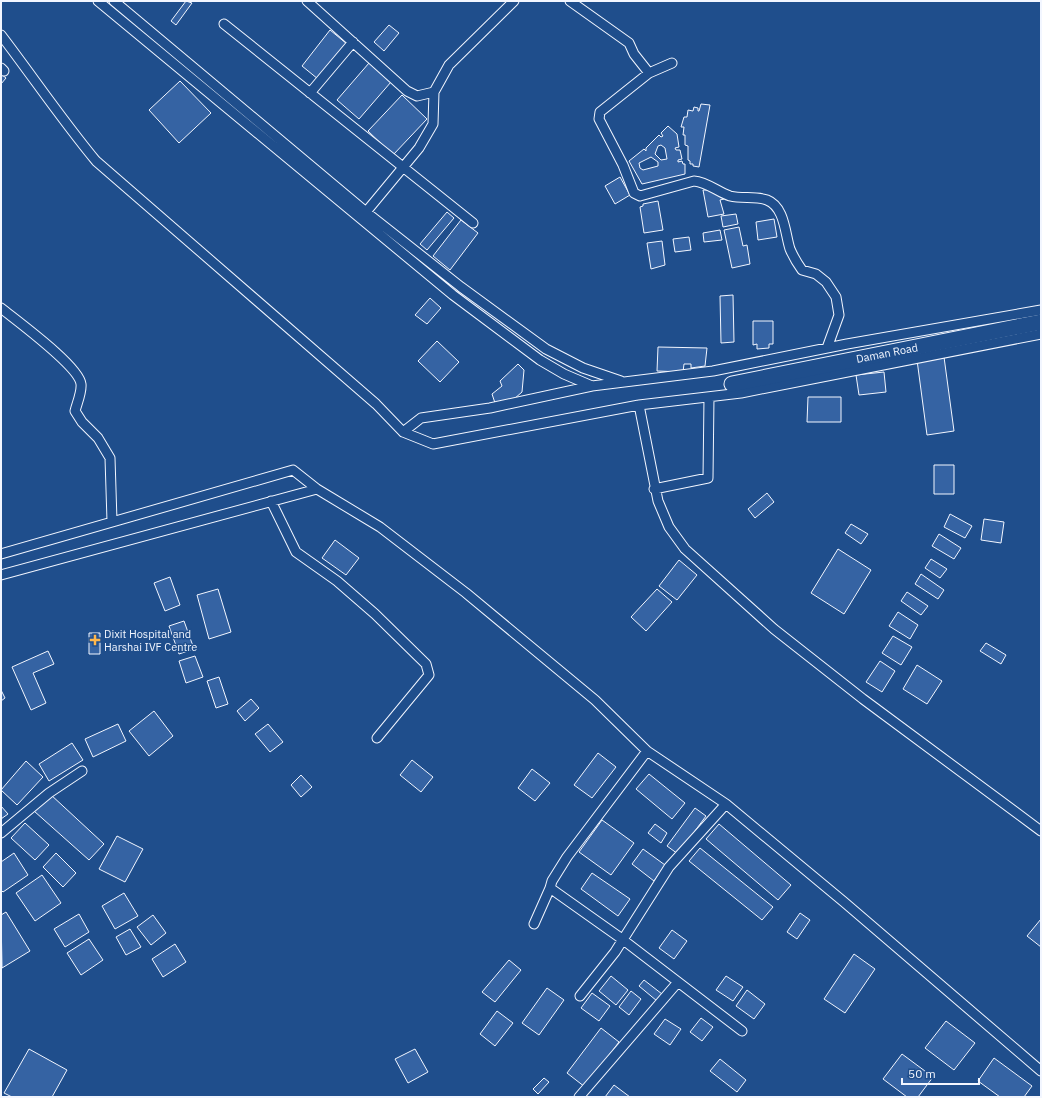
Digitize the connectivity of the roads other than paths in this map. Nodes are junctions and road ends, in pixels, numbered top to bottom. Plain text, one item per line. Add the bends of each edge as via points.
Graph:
1 (98, 1) edge
2 (114, 1) edge
3 (307, 1) edge
4 (514, 1) edge
5 (570, 1) edge
6 (224, 24) dead end
7 (1, 35) edge
8 (159, 38) junction
9 (353, 42) junction
10 (152, 46) junction
11 (672, 63) dead end
12 (649, 73) junction
13 (434, 92) junction
14 (310, 93) junction
15 (255, 125) junction
16 (404, 167) junction
17 (366, 212) junction
18 (473, 222) dead end
19 (1, 308) edge
20 (1041, 310) edge
21 (1041, 322) edge
22 (1041, 334) edge
23 (827, 348) junction
24 (623, 381) junction
25 (732, 384) dead end
26 (592, 386) junction
27 (710, 396) junction
28 (639, 405) junction
29 (403, 432) junction
30 (317, 489) junction
31 (654, 489) junction
32 (271, 501) junction
33 (112, 521) junction
34 (1, 554) edge
35 (1, 575) edge
36 (377, 738) dead end
37 (647, 751) junction
38 (82, 771) dead end
39 (726, 804) junction
40 (1041, 830) edge
41 (1, 833) edge
42 (550, 888) junction
43 (534, 924) dead end
44 (622, 939) junction
45 (678, 982) junction
46 (580, 996) dead end
47 (742, 1031) dead end
48 (1041, 1071) edge
49 (580, 1097) edge

1 - 10 street
2 - 8 street
3 - 9 street
4 - 13 street via 449,64
5 - 12 street via 629,43
6 - 14 street
7 - 29 street via 65,124 96,161 376,404
8 - 10 street
8 - 15 street
9 - 13 street via 407,91 416,96
9 - 14 street
10 - 15 street
11 - 12 street
12 - 23 street via 600,112 599,119 623,165 634,193 640,196 700,181 731,196 766,200 774,204 783,220 795,260 802,270 816,274 826,282 836,297 839,315
13 - 16 street via 433,124
14 - 16 street
15 - 17 street
15 - 26 street via 460,300 540,360
16 - 17 street
16 - 18 street
17 - 24 street via 461,287 546,349 583,368
19 - 33 street via 78,373 81,384 75,411 98,438 110,458
20 - 23 street
21 - 25 main road, Daman Road
22 - 27 street via 741,393
23 - 24 street via 714,371
24 - 26 street
26 - 29 street via 490,408 422,418
27 - 28 street
27 - 31 street via 708,478
28 - 29 street via 433,444
28 - 31 street
30 - 32 street
30 - 33 street via 293,470
30 - 37 street via 380,527 466,593 595,700
31 - 40 street via 663,515 678,541 739,599 863,698
32 - 35 street
32 - 36 street via 296,552 337,581 426,664 429,675
33 - 34 street
37 - 39 street
37 - 42 street via 567,857 552,880
38 - 41 street
39 - 44 street via 669,867
39 - 48 street
42 - 43 street
42 - 44 street
44 - 45 street
44 - 46 street via 615,952
45 - 47 street
45 - 49 street

